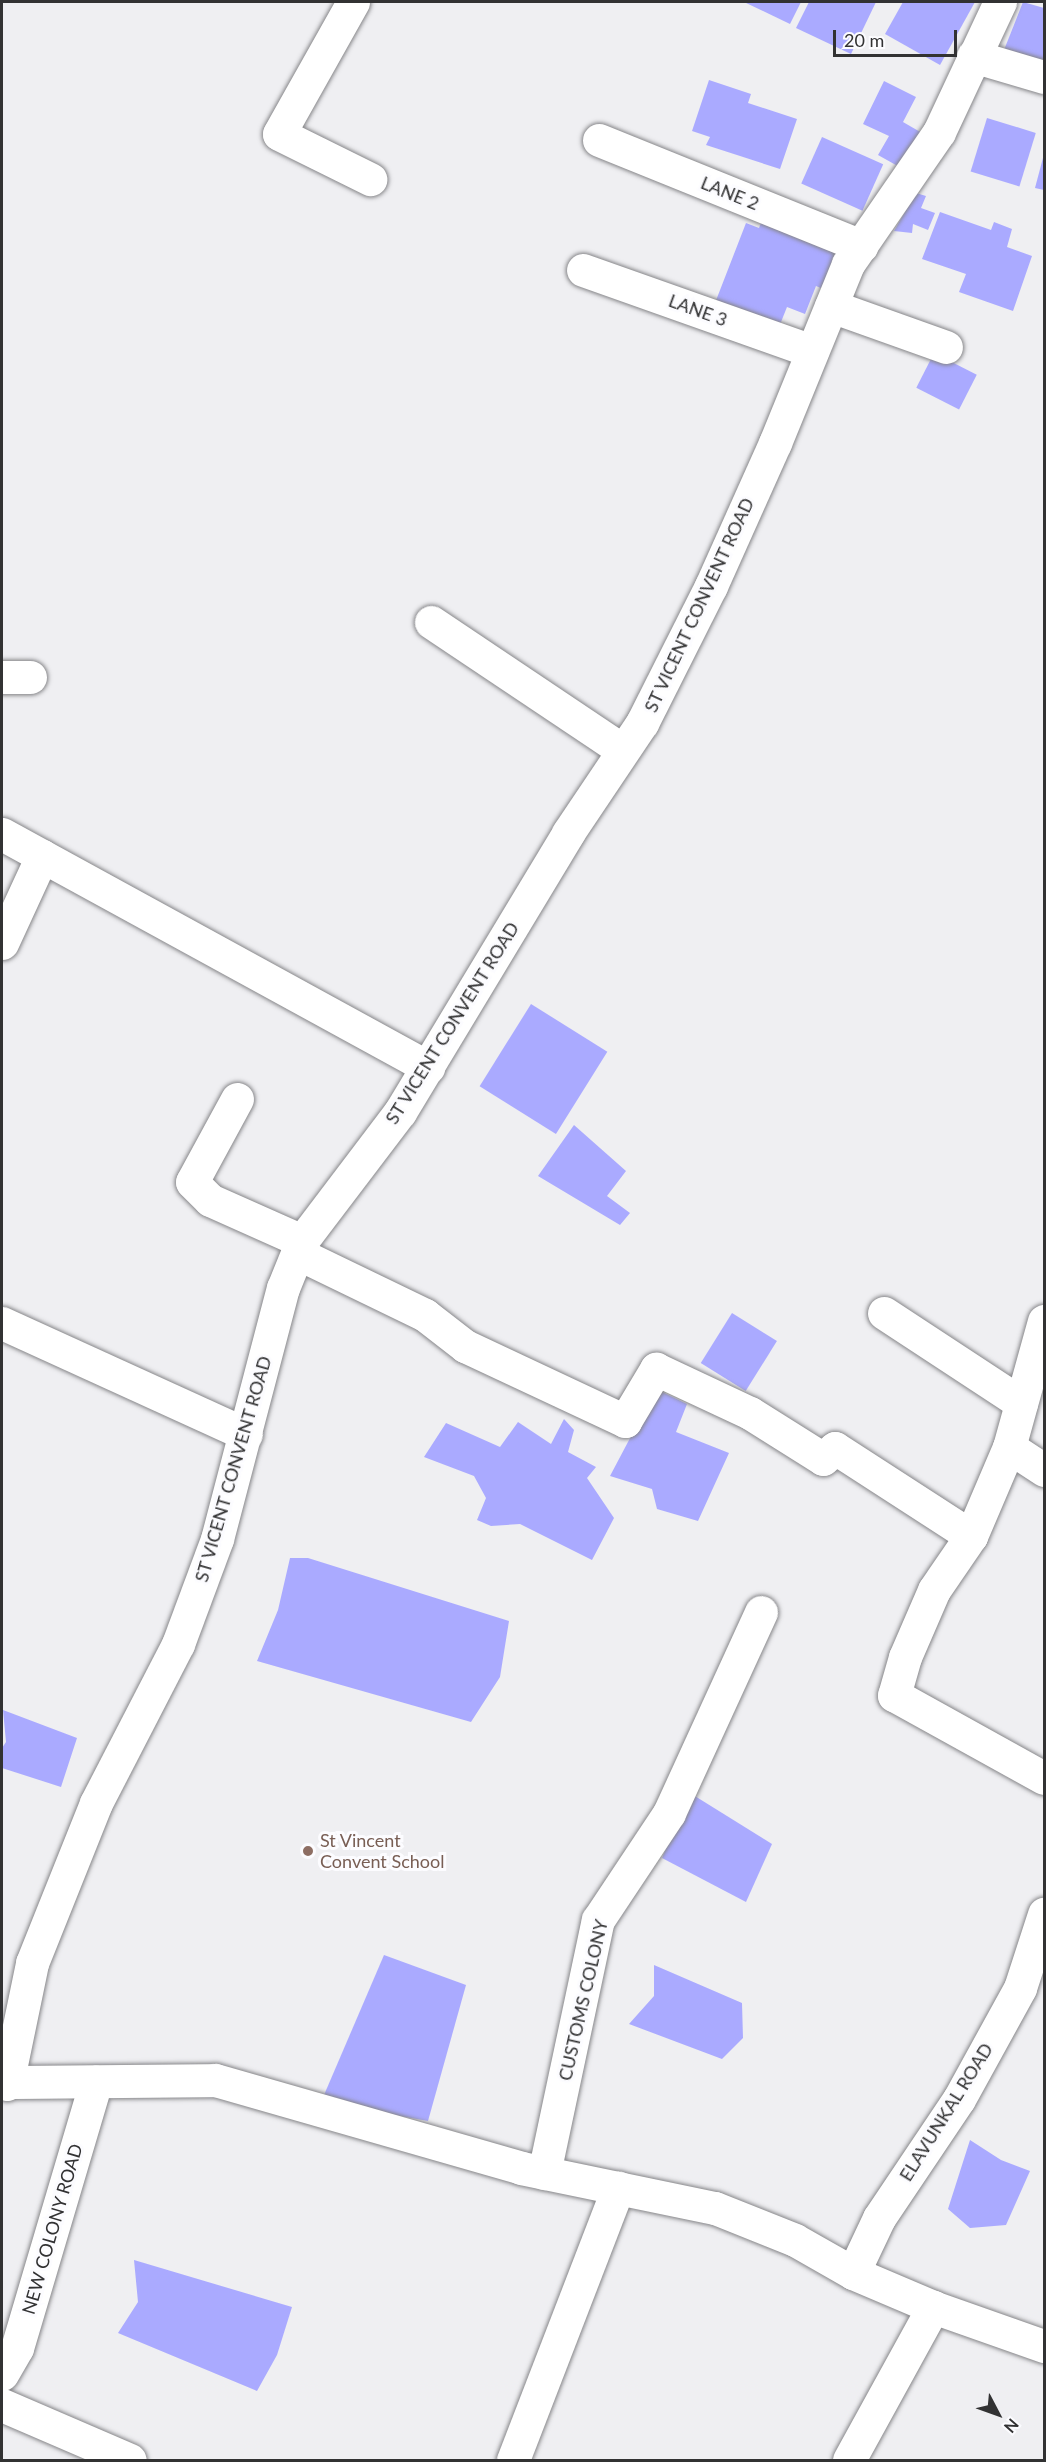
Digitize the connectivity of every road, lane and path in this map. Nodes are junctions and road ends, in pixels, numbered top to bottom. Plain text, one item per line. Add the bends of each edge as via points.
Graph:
1 (353, 2) edge
2 (1000, 2) edge
3 (973, 56) junction
4 (1044, 76) edge
5 (599, 140) dead end
6 (370, 179) dead end
7 (861, 246) junction
8 (583, 270) dead end
9 (831, 306) junction
10 (946, 347) dead end
11 (812, 351) junction
12 (431, 622) dead end
13 (622, 750) junction
14 (2, 834) edge
15 (42, 856) junction
16 (2, 943) edge
17 (428, 1067) junction
18 (237, 1098) dead end
19 (300, 1247) junction
20 (884, 1313) dead end
21 (1044, 1321) edge
22 (2, 1323) edge
23 (1021, 1403) junction
24 (246, 1434) junction
25 (1009, 1447) junction
26 (1044, 1470) edge
27 (971, 1536) junction
28 (761, 1612) dead end
29 (1044, 1778) edge
30 (1044, 1914) edge
31 (96, 2081) junction
32 (4, 2083) edge
33 (544, 2173) junction
34 (618, 2188) junction
35 (854, 2273) junction
36 (933, 2307) junction
37 (1044, 2346) edge
38 (2, 2374) edge
39 (2, 2405) edge
40 (130, 2460) edge
41 (513, 2460) edge
42 (849, 2460) edge

1 - 6 street via 279,134
2 - 3 street, ST VICENT CONVENT ROAD
3 - 4 street
3 - 7 street, ST VICENT CONVENT ROAD via 939,132
5 - 7 street, LANE 2
7 - 9 street, ST VICENT CONVENT ROAD via 848,264
8 - 11 street, LANE 3
9 - 10 street
9 - 11 street, ST VICENT CONVENT ROAD
11 - 13 street, ST VICENT CONVENT ROAD via 711,586 642,723
12 - 13 street
13 - 17 street, ST VICENT CONVENT ROAD
14 - 15 street
15 - 16 street
15 - 17 street
17 - 19 street, ST VICENT CONVENT ROAD via 400,1112
18 - 19 street via 192,1182 210,1200
19 - 24 street, ST VICENT CONVENT ROAD via 283,1288
19 - 27 street via 425,1315 465,1346 625,1421 656,1369 750,1413 823,1459 835,1448
20 - 23 street
21 - 23 street
22 - 24 street
23 - 25 street
24 - 32 street, ST VICENT CONVENT ROAD via 217,1539 178,1644 96,1803 32,1963
25 - 26 street
25 - 27 street
27 - 29 street via 934,1590 905,1657 894,1695
28 - 33 street, CUSTOMS COLONY via 669,1813 598,1920
30 - 35 street, ELAVUNKAL ROAD via 1020,1988 959,2099 879,2217
31 - 32 street
31 - 33 street via 215,2080
31 - 38 street, NEW COLONY ROAD via 17,2348
33 - 34 street
34 - 35 street via 715,2208 795,2240
34 - 41 street
35 - 36 street
36 - 37 street
36 - 42 street
39 - 40 street

